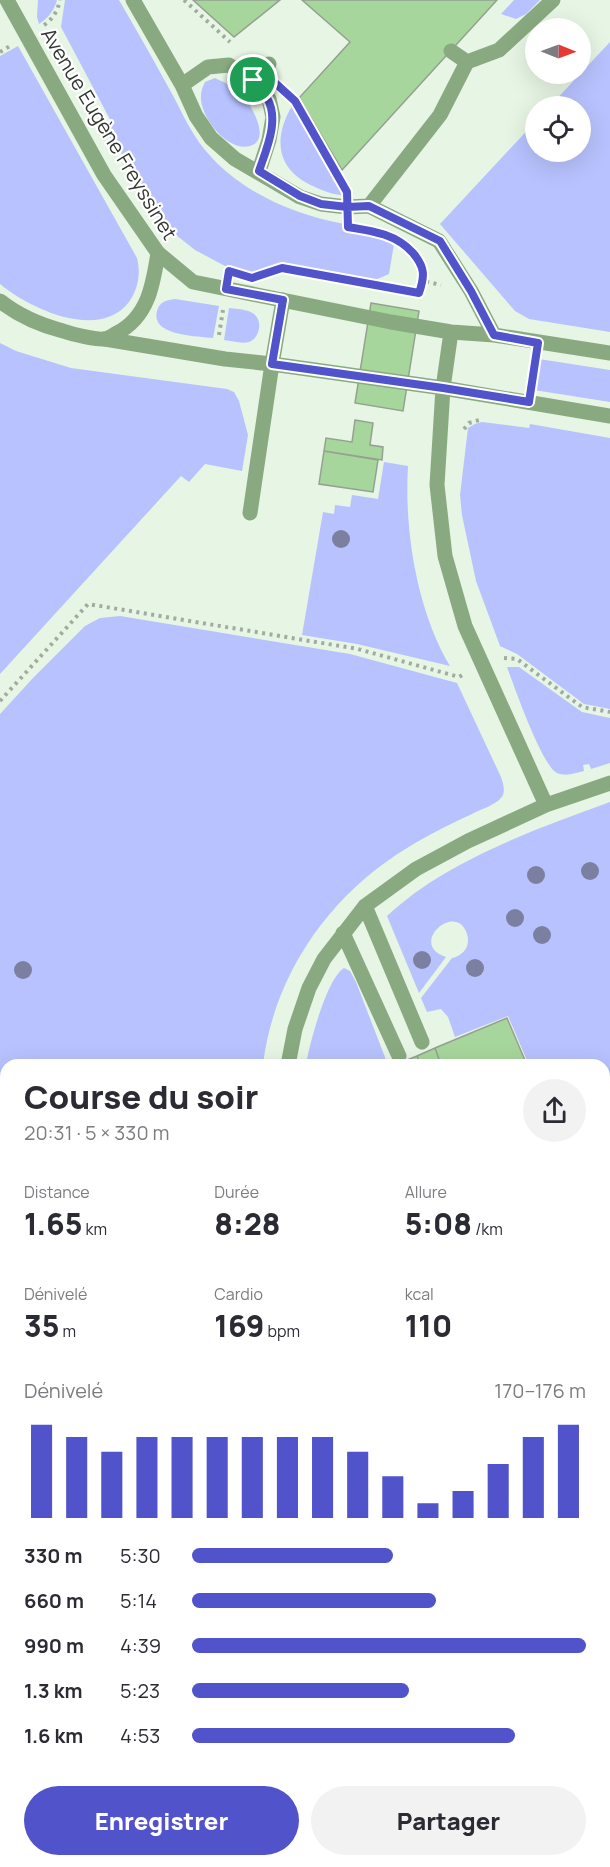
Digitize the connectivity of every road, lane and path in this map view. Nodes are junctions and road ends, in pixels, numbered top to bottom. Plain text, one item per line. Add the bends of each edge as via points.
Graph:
1 (7, 0) edge
2 (133, 0) edge
3 (184, 0) edge
4 (553, 0) edge
5 (451, 51) dead end
6 (467, 62) junction
7 (261, 71) junction
8 (182, 85) junction
9 (259, 171) junction
10 (369, 206) junction
11 (347, 207) junction
12 (409, 249) dead end
13 (158, 254) junction
14 (262, 274) dead end
15 (424, 281) junction
16 (226, 289) junction
17 (471, 291) junction
18 (283, 300) junction
19 (0, 301) edge
20 (451, 332) junction
21 (494, 335) junction
22 (105, 339) junction
23 (538, 343) junction
24 (610, 354) edge
25 (215, 358) junction
26 (272, 364) junction
27 (443, 388) junction
28 (529, 402) junction
29 (610, 416) edge
30 (489, 420) dead end
31 (463, 433) dead end
32 (250, 513) dead end
33 (483, 666) junction
34 (505, 669) dead end
35 (0, 701) edge
36 (610, 712) edge
37 (610, 783) edge
38 (546, 806) junction
39 (365, 906) junction
40 (343, 933) junction
41 (422, 1042) dead end
42 (399, 1056) dead end
43 (289, 1059) edge

1 - 13 street, Avenue Eugène Freyssinet via 104,175
2 - 8 street
3 - 7 path
4 - 6 street via 499,50
5 - 6 street
6 - 10 street via 440,115
7 - 8 street via 229,65 208,67
7 - 9 street via 273,117
7 - 11 path via 295,101 347,192
8 - 9 street via 211,138 235,159
9 - 11 street via 300,196 321,204
10 - 11 street
10 - 17 street via 440,241
12 - 15 path via 421,262
13 - 16 street via 194,282
13 - 22 street, Avenue Eugène Freyssinet via 146,304 129,327
14 - 15 path via 282,268 419,293
15 - 17 path
16 - 18 street
16 - 25 path
17 - 21 street
18 - 20 street
18 - 26 street
19 - 22 street via 21,316 48,327
20 - 21 street
20 - 27 street
21 - 23 street
22 - 25 street
23 - 24 street
23 - 28 path
25 - 26 street
26 - 27 street
26 - 32 street
27 - 28 street
27 - 33 street via 437,485 445,556 465,626
28 - 29 street
30 - 31 path via 469,423
33 - 35 path via 459,676 358,649 88,604
33 - 38 street
34 - 36 path via 501,658 517,659 582,707
37 - 38 street
38 - 39 street via 416,869
39 - 40 street
39 - 41 street
40 - 42 street
40 - 43 street via 309,988

